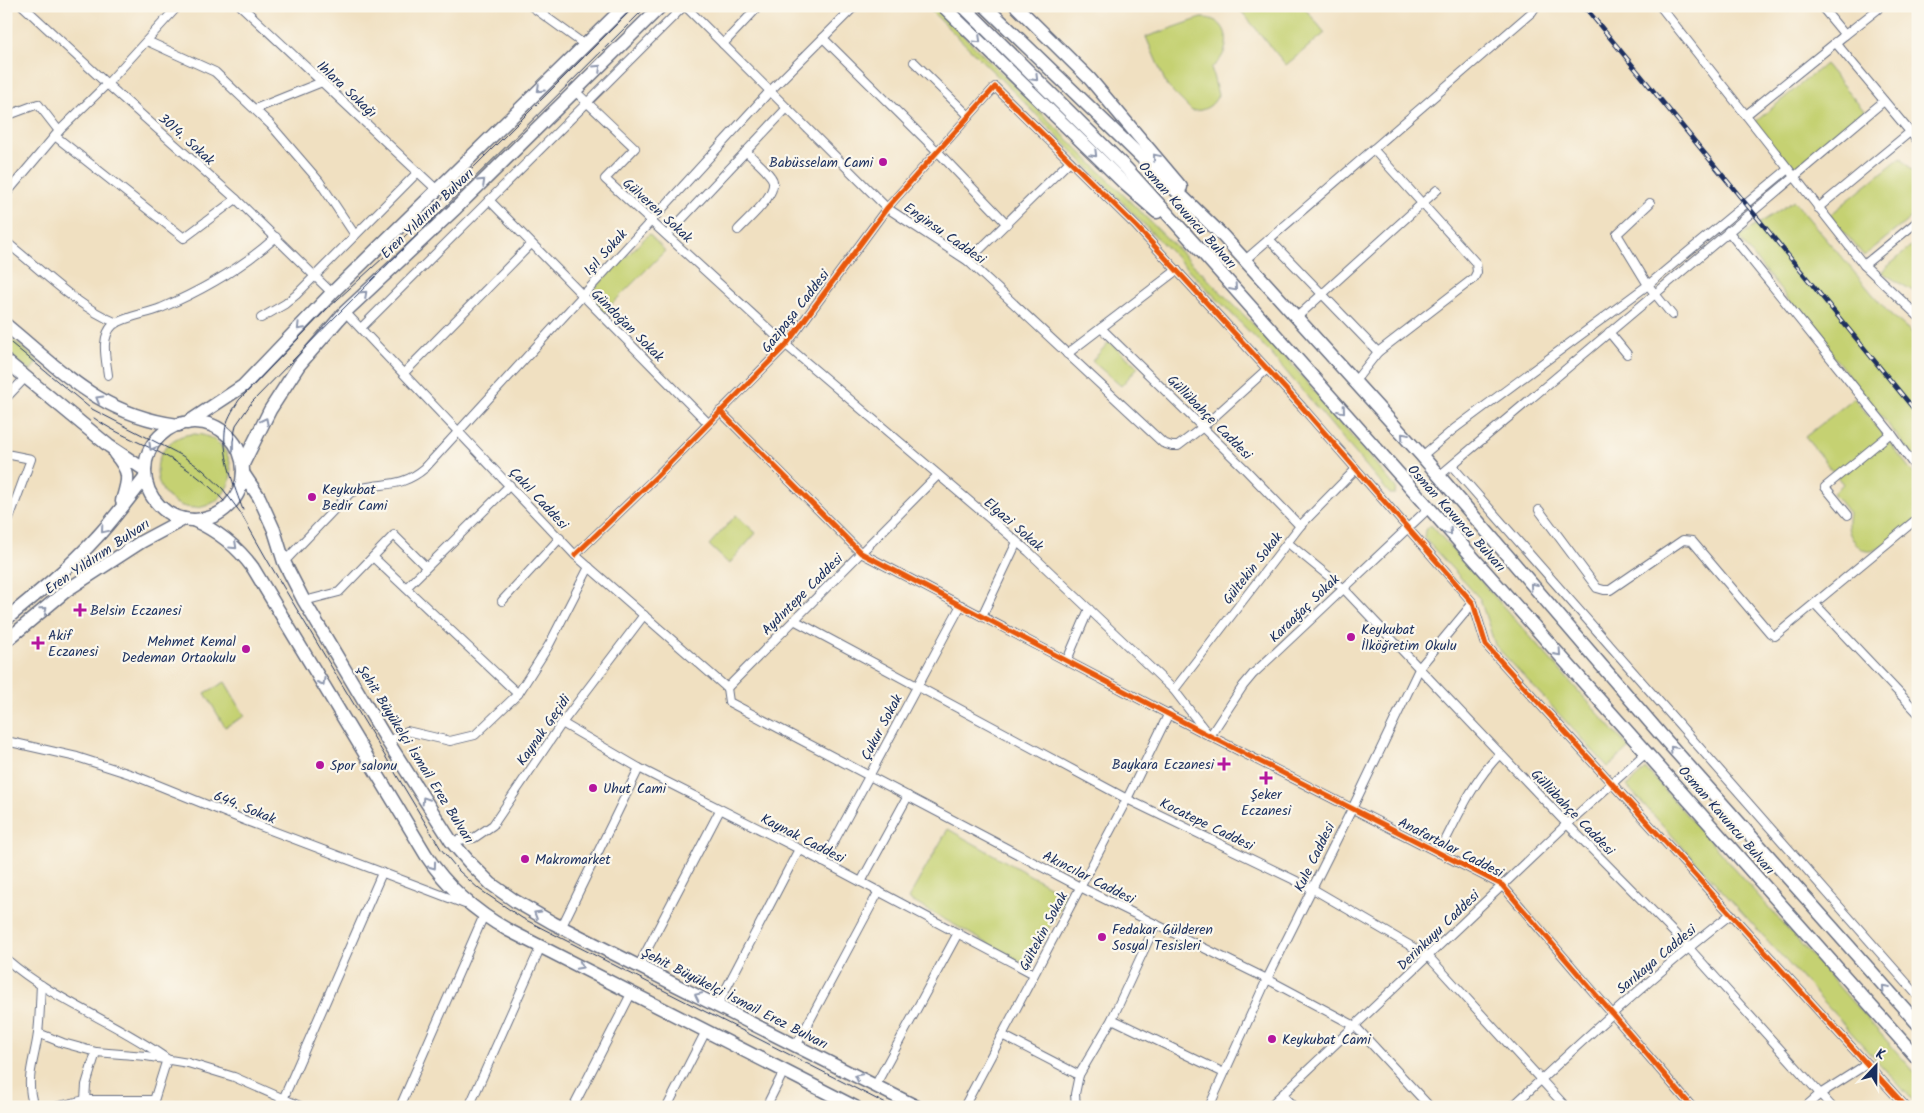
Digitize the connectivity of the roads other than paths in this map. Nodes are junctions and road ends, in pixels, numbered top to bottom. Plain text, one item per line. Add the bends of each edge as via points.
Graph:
1 (23, 6) edge
2 (178, 6) edge
3 (242, 6) edge
4 (531, 6) edge
5 (625, 6) edge
6 (661, 6) edge
7 (684, 6) edge
8 (759, 6) edge
9 (855, 6) edge
10 (943, 6) edge
11 (963, 6) edge
12 (984, 6) edge
13 (1016, 6) edge
14 (1536, 6) edge
15 (1660, 6) edge
16 (1821, 6) edge
17 (1878, 9) dead end
18 (1844, 35) junction
19 (823, 38) junction
20 (147, 41) junction
21 (1835, 42) junction
22 (723, 44) junction
23 (585, 45) junction
24 (914, 62) dead end
25 (322, 82) junction
26 (107, 84) junction
27 (575, 91) junction
28 (770, 91) junction
29 (1884, 101) junction
30 (587, 102) junction
31 (787, 108) junction
32 (255, 109) junction
33 (1743, 112) junction
34 (6, 116) edge
35 (969, 116) junction
36 (1910, 132) junction
37 (57, 133) junction
38 (1916, 139) dead end
39 (1373, 149) junction
40 (746, 151) junction
41 (937, 151) junction
42 (1070, 161) junction
43 (1788, 169) junction
44 (418, 172) junction
45 (1794, 176) junction
46 (436, 189) junction
47 (1437, 190) dead end
48 (6, 194) edge
49 (236, 200) junction
50 (489, 200) junction
51 (1422, 203) junction
52 (1650, 203) dead end
53 (887, 208) junction
54 (1818, 208) junction
55 (650, 220) junction
56 (1918, 221) edge
57 (1007, 224) junction
58 (738, 230) dead end
59 (1728, 231) junction
60 (355, 235) junction
61 (667, 235) junction
62 (1222, 235) junction
63 (276, 237) junction
64 (1269, 239) junction
65 (6, 242) edge
66 (531, 244) junction
67 (1202, 252) junction
68 (1244, 260) junction
69 (968, 261) junction
70 (1864, 265) junction
71 (1176, 270) junction
72 (314, 275) junction
73 (1648, 285) junction
74 (332, 292) junction
75 (1322, 294) junction
76 (1655, 294) junction
77 (582, 296) junction
78 (345, 312) junction
79 (1672, 315) dead end
80 (1918, 316) edge
81 (1297, 317) junction
82 (261, 318) dead end
83 (117, 323) junction
84 (6, 325) edge
85 (361, 328) junction
86 (1101, 328) junction
87 (1609, 332) junction
88 (786, 345) junction
89 (1378, 352) junction
90 (1067, 354) junction
91 (1627, 354) dead end
92 (6, 362) edge
93 (1268, 369) junction
94 (404, 373) junction
95 (108, 375) dead end
96 (26, 377) junction
97 (1355, 381) junction
98 (6, 398) edge
99 (720, 411) junction
100 (708, 423) junction
101 (183, 424) junction
102 (1203, 427) junction
103 (458, 430) junction
104 (1891, 433) junction
105 (109, 446) junction
106 (6, 454) edge
107 (1422, 456) junction
108 (1452, 466) junction
109 (243, 469) junction
110 (1356, 469) junction
111 (1918, 471) edge
112 (145, 474) junction
113 (938, 474) junction
114 (1439, 476) junction
115 (510, 485) junction
116 (120, 508) junction
117 (1428, 509) junction
118 (1539, 510) dead end
119 (1848, 515) dead end
120 (1918, 518) edge
121 (188, 520) junction
122 (1300, 526) junction
123 (6, 527) edge
124 (1408, 528) junction
125 (560, 538) junction
126 (1017, 542) junction
127 (1288, 543) junction
128 (861, 553) junction
129 (576, 555) junction
130 (373, 557) junction
131 (284, 562) junction
132 (426, 567) junction
133 (589, 567) junction
134 (406, 588) junction
135 (1343, 588) junction
136 (304, 601) junction
137 (502, 601) dead end
138 (1473, 603) junction
139 (1815, 604) junction
140 (961, 605) junction
141 (1089, 609) junction
142 (644, 616) junction
143 (982, 616) junction
144 (6, 619) edge
145 (794, 620) junction
146 (6, 641) edge
147 (1067, 660) junction
148 (1420, 667) junction
149 (917, 686) junction
150 (727, 688) junction
151 (1174, 690) junction
152 (518, 694) junction
153 (1169, 713) junction
154 (1918, 713) edge
155 (562, 723) junction
156 (1210, 736) junction
157 (6, 741) edge
158 (388, 742) junction
159 (1648, 752) junction
160 (1500, 754) junction
161 (639, 768) junction
162 (869, 776) junction
163 (1611, 783) junction
164 (908, 796) junction
165 (1126, 799) junction
166 (1352, 809) junction
167 (720, 810) junction
168 (1567, 824) junction
169 (451, 841) junction
170 (799, 849) junction
171 (1439, 853) junction
172 (823, 862) junction
173 (382, 873) junction
174 (860, 882) junction
175 (1502, 886) junction
176 (1080, 887) junction
177 (1313, 889) junction
178 (878, 891) junction
179 (472, 906) junction
180 (1731, 914) junction
181 (484, 915) junction
182 (1156, 924) junction
183 (561, 928) junction
184 (958, 933) junction
185 (541, 946) junction
186 (1688, 947) junction
187 (1428, 956) junction
188 (6, 959) edge
189 (638, 967) junction
190 (1034, 974) junction
191 (1267, 979) junction
192 (41, 985) junction
193 (632, 992) junction
194 (1918, 996) edge
195 (717, 1006) junction
196 (1613, 1013) junction
197 (1112, 1019) junction
198 (1918, 1024) edge
199 (1355, 1026) junction
200 (706, 1031) junction
201 (38, 1033) junction
202 (1002, 1034) junction
203 (796, 1046) junction
204 (96, 1052) junction
205 (167, 1059) junction
206 (1918, 1059) edge
207 (1867, 1064) junction
208 (784, 1071) junction
209 (1224, 1073) junction
210 (1079, 1075) junction
211 (1541, 1080) junction
212 (875, 1086) junction
213 (1820, 1094) junction
214 (1282, 1095) junction
215 (284, 1097) junction
216 (85, 1100) junction
217 (153, 1104) edge
218 (1076, 1106) edge
219 (34, 1107) edge
220 (55, 1107) edge
221 (277, 1107) edge
222 (302, 1107) edge
223 (400, 1107) edge
224 (469, 1107) edge
225 (573, 1107) edge
226 (667, 1107) edge
227 (766, 1107) edge
228 (855, 1107) edge
229 (918, 1107) edge
230 (964, 1107) edge
231 (1209, 1107) edge
232 (1269, 1107) edge
233 (1294, 1107) edge
234 (1430, 1107) edge
235 (1512, 1107) edge
236 (1566, 1107) edge
237 (1692, 1107) edge
238 (1805, 1107) edge
239 (1832, 1107) edge
240 (1906, 1107) edge

1 - 26 street, 3014. Sokak
2 - 20 street
3 - 25 street, Ihlara Sokağı
4 - 23 street
5 - 23 main road, Eren Yıldırım Bulvarı
27 -> 6 main road, Eren Yıldırım Bulvarı
7 - 22 street, Enginsu Caddesi
7 - 30 street
8 - 22 street
9 - 19 street, Işıl Sokak
10 -> 67 main road via 1124,184
11 -> 67 main road, Osman Kavuncu Bulvarı via 1126,168
12 - 62 main road, Osman Kavuncu Bulvarı
62 -> 13 main road via 1090,78
14 - 39 street
15 - 33 street
16 - 18 street
17 - 18 street
18 - 21 street
19 - 28 street, Işıl Sokak
19 - 41 street
20 - 26 street
20 - 32 street via 215,72
21 - 29 street
21 - 33 street via 1746,115
22 - 28 street, Enginsu Caddesi
23 -> 46 main road, Eren Yıldırım Bulvarı
24 - 35 street
25 - 32 street
25 - 44 street, Ihlara Sokağı
26 - 37 street
26 - 49 street, 3014. Sokak
27 - 30 street, Gülveren Sokak
78 -> 27 main road, Eren Yıldırım Bulvarı
28 - 31 street, Enginsu Caddesi
28 - 55 street, Işıl Sokak
29 - 36 street
29 - 45 street
30 - 50 street
30 - 55 street, Gülveren Sokak via 635,148 606,179
31 - 40 street
31 - 53 street, Enginsu Caddesi
32 - 60 street via 319,181
33 - 43 street
34 - 37 street via 38,104
35 - 41 street, Gazipaşa Caddesi
35 - 42 street, Gazipaşa Caddesi via 995,88
36 - 38 street
36 - 54 street
37 - 48 street
37 - 49 street via 184,238
39 - 51 street
39 - 64 street
40 - 58 street via 772,177 774,185 771,194
40 - 61 street
41 - 53 street, Gazipaşa Caddesi
41 - 57 street
42 - 57 street
42 - 71 street
43 - 45 street
43 - 73 street
44 - 46 street, Ihlara Sokağı
44 - 60 street
45 - 54 street
45 - 59 street
46 - 74 main road, Eren Yıldırım Bulvarı
47 - 51 street
49 - 63 street, 3014. Sokak
50 - 66 street, Gündoğan Sokak
50 - 85 street
51 - 75 street
51 - 89 street via 1476,263 1477,272 1474,278
52 - 73 street via 1617,234
53 - 69 street, Enginsu Caddesi
53 - 88 street, Gazipaşa Caddesi
54 - 70 street
55 - 61 street, Gülveren Sokak
55 - 77 street, Işıl Sokak
56 - 70 street
57 - 69 street
59 - 76 street
59 - 104 street
60 - 72 street
61 - 88 street, Gülveren Sokak
62 - 68 main road, Osman Kavuncu Bulvarı
63 - 72 street, 3014. Sokak
63 - 83 street via 248,261 215,282 157,309
64 - 68 street
64 - 75 street
65 - 83 street via 83,305
66 - 77 street, Gündoğan Sokak
66 - 94 street
67 -> 117 main road, Osman Kavuncu Bulvarı
68 - 81 main road, Osman Kavuncu Bulvarı
69 - 90 street, Enginsu Caddesi
70 - 80 street
71 - 86 street
71 - 93 street
72 - 74 street, 3014. Sokak
72 - 82 street via 290,300
73 - 76 street
73 - 107 street
74 -> 101 main road, Eren Yıldırım Bulvarı via 243,386
75 - 81 street
75 - 89 street
76 - 79 street
76 - 87 street
77 - 100 street, Gündoğan Sokak
77 - 103 street, Işıl Sokak
78 - 85 street, Çakıl Caddesi
109 -> 78 main road, Eren Yıldırım Bulvarı via 270,410 299,365
81 - 97 main road, Osman Kavuncu Bulvarı
83 - 95 street via 108,330 105,340
101 -> 84 main road via 149,420 98,399
85 - 94 street, Çakıl Caddesi
86 - 90 street
86 - 102 street, Güllübahçe Caddesi
87 - 91 street
87 - 108 street
88 - 99 street, Gazipaşa Caddesi
88 - 113 street, Elgazi Sokak
89 - 97 street
90 - 102 street, Enginsu Caddesi via 1163,443 1178,446
92 - 96 main road
93 - 102 street, Enginsu Caddesi
93 - 110 street
94 - 103 street, Çakıl Caddesi
96 - 98 street
96 - 105 main road
107 -> 97 main road, Osman Kavuncu Bulvarı
99 - 100 street, Gazipaşa Caddesi
99 - 128 street, Anafartalar Caddesi
100 - 129 street, Gazipaşa Caddesi
101 - 109 main road via 204,423 225,433 241,456
101 -> 112 main road via 157,438 148,453
102 - 122 street, Güllübahçe Caddesi
103 - 115 street, Çakıl Caddesi
103 - 131 street, Işıl Sokak via 413,477 350,493
104 - 111 street
104 - 119 street via 1825,487
105 - 112 main road
105 - 116 main road via 128,474
106 - 123 street via 31,459
107 - 114 main road, Osman Kavuncu Bulvarı
108 - 114 street
108 - 194 street
109 - 121 main road via 238,494 224,510 210,518
109 - 131 main road, Şehit Büyükelçi İsmail Erez Bulvarı via 259,497
110 - 122 street, Gültekin Sokak
110 - 124 street
112 - 116 main road, Eren Yıldırım Bulvarı
112 - 121 main road via 151,494 161,508
113 - 126 street, Elgazi Sokak
113 - 128 street, Aydıntepe Caddesi
198 -> 114 main road, Osman Kavuncu Bulvarı via 1662,736
115 - 125 street, Çakıl Caddesi
115 - 132 street
116 -> 144 main road, Eren Yıldırım Bulvarı via 62,574
117 - 124 street, Karaağaç Sokak
117 -> 159 main road, Osman Kavuncu Bulvarı
118 - 139 street via 1600,590 1610,590 1689,539 1771,635 1778,635
120 - 139 street
146 -> 121 main road, Eren Yıldırım Bulvarı via 67,590 135,545
121 -> 179 main road via 222,536 246,559 426,855 449,886
122 - 127 street, Gültekin Sokak
124 - 135 street, Karaağaç Sokak
124 - 138 street
125 - 129 street, Çakıl Caddesi
125 - 137 street
126 - 141 street, Elgazi Sokak
126 - 143 street
127 - 135 street, Güllübahçe Caddesi
127 - 151 street, Gültekin Sokak
128 - 140 street, Anafartalar Caddesi
128 - 145 street, Aydıntepe Caddesi
129 - 133 street, Çakıl Caddesi
130 - 132 street via 394,535
130 - 134 street
130 - 136 street via 339,592
131 - 136 main road, Şehit Büyükelçi İsmail Erez Bulvarı
132 - 134 street
133 - 142 street, Çakıl Caddesi
133 - 152 street via 549,645
134 - 152 street
135 - 148 street, Güllübahçe Caddesi
135 - 156 street, Karaağaç Sokak via 1253,674
136 - 158 main road, Şehit Büyükelçi İsmail Erez Bulvarı
138 - 148 street, Kule Caddesi
138 - 163 street via 1486,645
139 - 154 street
140 - 143 street, Anafartalar Caddesi
140 - 149 street, Çukur Sokak
141 - 147 street
141 - 151 street, Elgazi Sokak
142 - 150 street, Çakıl Caddesi
142 - 155 street, Kaynak Geçidi
143 - 147 street, Anafartalar Caddesi
145 - 149 street, Kocatepe Caddesi
145 - 150 street, Aydıntepe Caddesi
147 - 153 street, Anafartalar Caddesi
148 - 160 street, Güllübahçe Caddesi
148 - 166 street, Kule Caddesi
149 - 162 street, Çukur Sokak
149 - 165 street, Kocatepe Caddesi
150 - 162 street, Akıncılar Caddesi via 729,702
151 - 156 street, Elgazi Sokak
152 - 158 street via 475,735 450,742 407,731
153 - 156 street, Anafartalar Caddesi
153 - 165 street, Gültekin Sokak
155 - 161 street, Kaynak Caddesi
155 - 169 street, Kaynak Geçidi via 493,825 474,838
156 - 166 street, Anafartalar Caddesi
157 - 173 street, 644. Sokak via 77,757 133,775
169 -> 158 main road, Şehit Büyükelçi İsmail Erez Bulvarı
159 - 163 street, Derinkuyu Caddesi
159 - 206 main road, Osman Kavuncu Bulvarı
160 - 168 street, Güllübahçe Caddesi
160 - 171 street via 1472,789
161 - 167 street, Kaynak Caddesi
161 - 183 street
162 - 164 street, Akıncılar Caddesi
162 - 172 street, Çukur Sokak
163 - 168 street, Derinkuyu Caddesi
163 - 180 street
164 - 174 street
164 - 176 street, Akıncılar Caddesi
165 - 176 street, Gültekin Sokak
165 - 177 street, Kocatepe Caddesi
166 - 171 street, Anafartalar Caddesi
166 - 177 street, Kule Caddesi
167 - 170 street, Kaynak Caddesi
167 - 189 street
168 - 175 street, Derinkuyu Caddesi
168 - 186 street, Güllübahçe Caddesi
183 -> 169 main road, Şehit Büyükelçi İsmail Erez Bulvarı via 491,884
170 - 172 street, Kaynak Caddesi
170 - 195 street
171 - 175 street, Anafartalar Caddesi
172 - 174 street, Kaynak Caddesi
173 - 179 street, 644. Sokak
173 - 215 street
174 - 178 street, Kaynak Caddesi
175 - 187 street, Derinkuyu Caddesi
175 - 196 street, Anafartalar Caddesi
176 - 182 street, Akıncılar Caddesi
176 - 190 street, Gültekin Sokak
177 - 187 street, Kocatepe Caddesi
177 - 191 street, Kule Caddesi
178 - 184 street, Kaynak Caddesi
178 - 203 street
179 - 181 main road
180 - 186 street, Sarıkaya Caddesi
180 - 207 street
181 - 185 main road
181 - 223 street
182 - 191 street, Akıncılar Caddesi
182 - 197 street
183 - 189 main road, Şehit Büyükelçi İsmail Erez Bulvarı
184 - 190 street, Kaynak Caddesi
184 - 212 street
185 -> 193 main road
185 - 224 street
186 - 196 street, Sarıkaya Caddesi
186 - 213 street, Güllübahçe Caddesi
187 - 199 street, Derinkuyu Caddesi
187 - 211 street, Kocatepe Caddesi
188 - 192 street
195 -> 189 main road, Şehit Büyükelçi İsmail Erez Bulvarı
190 - 202 street, Gültekin Sokak
191 - 199 street, Akıncılar Caddesi
191 - 209 street, Kule Caddesi
192 - 201 street
192 - 205 street via 145,1043
193 - 200 main road
193 - 225 street
195 - 203 main road, Şehit Büyükelçi İsmail Erez Bulvarı
196 - 211 street, Sarıkaya Caddesi
196 - 237 street, Anafartalar Caddesi
197 - 209 street
197 - 210 street
199 - 214 street, Derinkuyu Caddesi
199 - 234 street, Akıncılar Caddesi
200 - 208 main road
200 - 226 street
201 - 204 street
201 - 219 street via 29,1074
202 - 210 street
202 - 230 street, Gültekin Sokak
212 -> 203 main road, Şehit Büyükelçi İsmail Erez Bulvarı
204 - 205 street
204 - 216 street
205 - 215 street via 228,1075
205 - 217 street
207 - 213 street
207 - 240 street
208 - 227 street
208 - 228 main road
209 - 231 street, Kule Caddesi
210 - 218 street
211 - 235 street, Sarıkaya Caddesi
211 - 236 street, Kocatepe Caddesi
212 - 229 main road, Şehit Büyükelçi İsmail Erez Bulvarı
213 - 238 street
213 - 239 street, Güllübahçe Caddesi
214 - 232 street, Derinkuyu Caddesi
214 - 233 street
215 - 221 street
215 - 222 street
216 - 217 street
216 - 220 street

